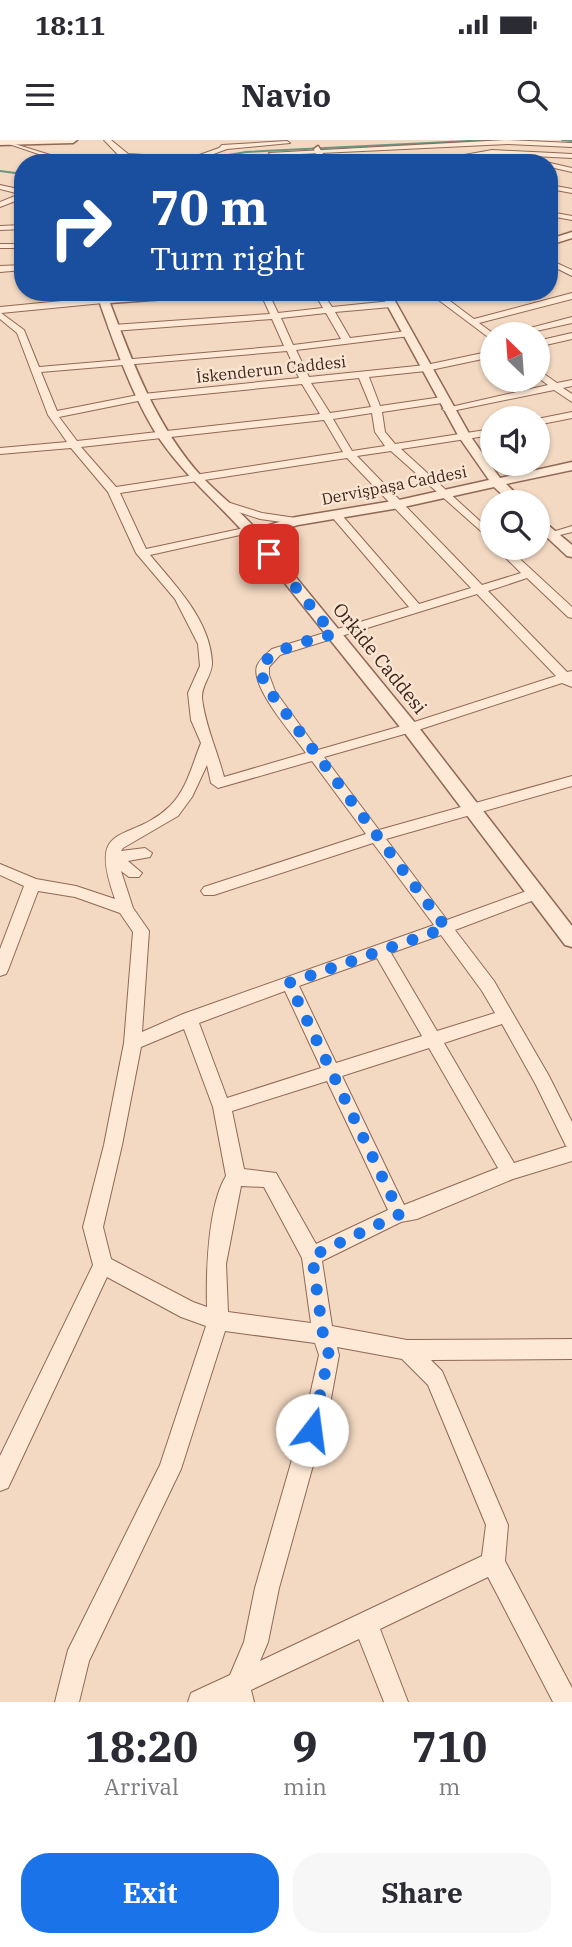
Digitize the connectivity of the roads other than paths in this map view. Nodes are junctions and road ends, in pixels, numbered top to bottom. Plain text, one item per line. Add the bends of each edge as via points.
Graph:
1 (74, 140) edge
2 (107, 140) edge
3 (217, 140) edge
4 (388, 140) edge
5 (1, 142) edge
6 (572, 145) edge
7 (316, 147) junction
8 (226, 151) junction
9 (42, 154) edge
10 (122, 154) edge
11 (215, 154) edge
12 (274, 154) edge
13 (320, 154) edge
14 (0, 207) edge
15 (10, 209) dead end
16 (70, 301) edge
17 (104, 301) edge
18 (269, 301) edge
19 (322, 301) edge
20 (374, 301) edge
21 (390, 301) edge
22 (447, 301) edge
23 (553, 301) edge
24 (327, 311) junction
25 (0, 312) edge
26 (277, 317) junction
27 (572, 320) edge
28 (472, 322) junction
29 (550, 325) edge
30 (113, 328) junction
31 (480, 328) edge
32 (407, 334) junction
33 (572, 336) edge
34 (347, 341) junction
35 (550, 341) edge
36 (290, 348) junction
37 (480, 357) edge
38 (126, 361) junction
39 (426, 368) junction
40 (35, 370) junction
41 (363, 375) junction
42 (306, 382) junction
43 (550, 382) edge
44 (572, 383) edge
45 (556, 387) junction
46 (143, 397) junction
47 (572, 399) edge
48 (445, 404) junction
49 (377, 410) junction
50 (53, 415) junction
51 (572, 415) edge
52 (326, 418) junction
53 (550, 419) edge
54 (480, 434) edge
55 (465, 437) junction
56 (165, 438) junction
57 (74, 445) junction
58 (393, 447) junction
59 (0, 450) edge
60 (349, 454) junction
61 (572, 466) edge
62 (195, 476) junction
63 (497, 484) junction
64 (504, 490) edge
65 (113, 491) junction
66 (446, 494) junction
67 (399, 504) junction
68 (227, 505) junction
69 (336, 515) junction
70 (296, 521) junction
71 (480, 527) edge
72 (572, 529) edge
73 (251, 532) junction
74 (552, 534) joint
75 (142, 553) junction
76 (572, 553) edge
77 (514, 560) edge
78 (529, 574) junction
79 (478, 590) junction
80 (416, 608) junction
81 (572, 614) edge
82 (333, 634) junction
83 (569, 679) edge
84 (410, 728) junction
85 (207, 744) junction
86 (315, 756) junction
87 (569, 787) edge
88 (474, 809) junction
89 (377, 836) junction
90 (145, 853) dead end
91 (113, 858) junction
92 (0, 869) edge
93 (134, 873) dead end
94 (33, 884) junction
95 (209, 891) dead end
96 (537, 892) junction
97 (126, 909) junction
98 (446, 928) junction
99 (572, 940) edge
100 (381, 950) junction
101 (0, 970) edge
102 (289, 983) junction
103 (504, 1017) junction
104 (189, 1019) junction
105 (434, 1040) junction
106 (133, 1043) junction
107 (332, 1074) junction
108 (222, 1107) junction
109 (572, 1140) edge
110 (572, 1153) edge
111 (510, 1172) junction
112 (236, 1177) junction
113 (400, 1214) junction
114 (312, 1256) junction
115 (103, 1265) junction
116 (218, 1320) junction
117 (323, 1334) junction
118 (572, 1349) edge
119 (407, 1350) junction
120 (0, 1480) edge
121 (493, 1563) junction
122 (366, 1625) junction
123 (240, 1694) edge
124 (66, 1702) edge
125 (200, 1702) edge
126 (396, 1702) edge
127 (566, 1702) edge

1 - 5 street
2 - 10 street
3 - 8 street
4 - 7 street
5 - 9 street
6 - 7 street
7 - 8 street
7 - 12 street
7 - 13 street
8 - 11 street
14 - 15 street
16 - 25 street
17 - 30 street, Dervişpaşa Caddesi
18 - 26 street
19 - 24 street
20 - 24 street
21 - 32 street
22 - 28 street
23 - 28 street
24 - 26 street
24 - 34 street
25 - 40 street via 21,332
26 - 30 street
26 - 36 street
27 - 29 street
28 - 31 street
30 - 38 street, Dervişpaşa Caddesi
32 - 34 street
32 - 39 street
33 - 35 street
34 - 36 street
36 - 38 street
36 - 42 street
37 - 39 street, İskenderun Caddesi
38 - 40 street
38 - 46 street, Dervişpaşa Caddesi
39 - 41 street, İskenderun Caddesi
39 - 48 street
40 - 50 street
41 - 42 street, İskenderun Caddesi
41 - 49 street
42 - 46 street, İskenderun Caddesi
42 - 52 street
43 - 45 street
44 - 45 street
45 - 47 street
45 - 48 street
46 - 50 street, İskenderun Caddesi
46 - 56 street, Dervişpaşa Caddesi
48 - 49 street
48 - 55 street
49 - 52 street
49 - 58 street via 380,432
50 - 57 street
51 - 53 street
52 - 56 street
52 - 60 street
54 - 55 street
55 - 58 street
55 - 63 street
56 - 57 street
56 - 62 street, Dervişpaşa Caddesi
57 - 59 street
57 - 65 street
58 - 60 street
58 - 66 street
60 - 62 street
60 - 67 street
61 - 63 street, Dervişpaşa Caddesi
62 - 65 street
62 - 68 street, Dervişpaşa Caddesi
63 - 64 street
63 - 66 street, Dervişpaşa Caddesi
65 - 75 street
66 - 67 street, Dervişpaşa Caddesi
66 - 71 street
67 - 69 street, Dervişpaşa Caddesi
67 - 79 street
68 - 70 street, Dervişpaşa Caddesi
68 - 73 street, Dervişpaşa Caddesi
69 - 70 street, Dervişpaşa Caddesi
69 - 80 street
70 - 73 street, Dervişpaşa Caddesi
72 - 74 street
73 - 75 street
73 - 82 street, Orkide Caddesi
74 - 76 street
75 - 85 street via 180,598 204,644 206,666 195,693
77 - 78 street
78 - 79 street
78 - 81 street
79 - 80 street
79 - 83 street
80 - 82 street
82 - 84 street, Orkide Caddesi
82 - 86 street via 276,652 261,670 264,684
83 - 84 street
84 - 86 street
84 - 88 street, Orkide Caddesi
85 - 86 street via 218,783
85 - 91 street via 182,802 158,823 121,841
86 - 89 street
87 - 88 street
88 - 89 street
88 - 96 street, Orkide Caddesi
89 - 95 street
89 - 98 street
90 - 91 street
91 - 93 street
91 - 97 street
92 - 94 street
94 - 97 street
94 - 101 street
96 - 98 street
96 - 99 street, Orkide Caddesi
97 - 106 street via 141,931
98 - 100 street
98 - 103 street via 488,986
100 - 102 street
100 - 105 street
102 - 104 street
102 - 107 street
103 - 105 street
103 - 109 street
104 - 106 street
104 - 108 street
105 - 107 street
105 - 111 street
106 - 115 street via 93,1227
107 - 108 street
107 - 113 street
108 - 112 street
110 - 111 street
111 - 113 street
112 - 114 street via 269,1179
112 - 116 street via 229,1188 216,1264
113 - 114 street
114 - 117 street
115 - 116 street via 188,1310
115 - 120 street
116 - 117 street
116 - 124 street via 170,1469 77,1659
117 - 119 street
117 - 123 street via 329,1355 319,1404
118 - 119 street
119 - 121 street via 435,1378 497,1525
121 - 122 street
121 - 127 street
122 - 123 street
122 - 126 street
123 - 125 street

